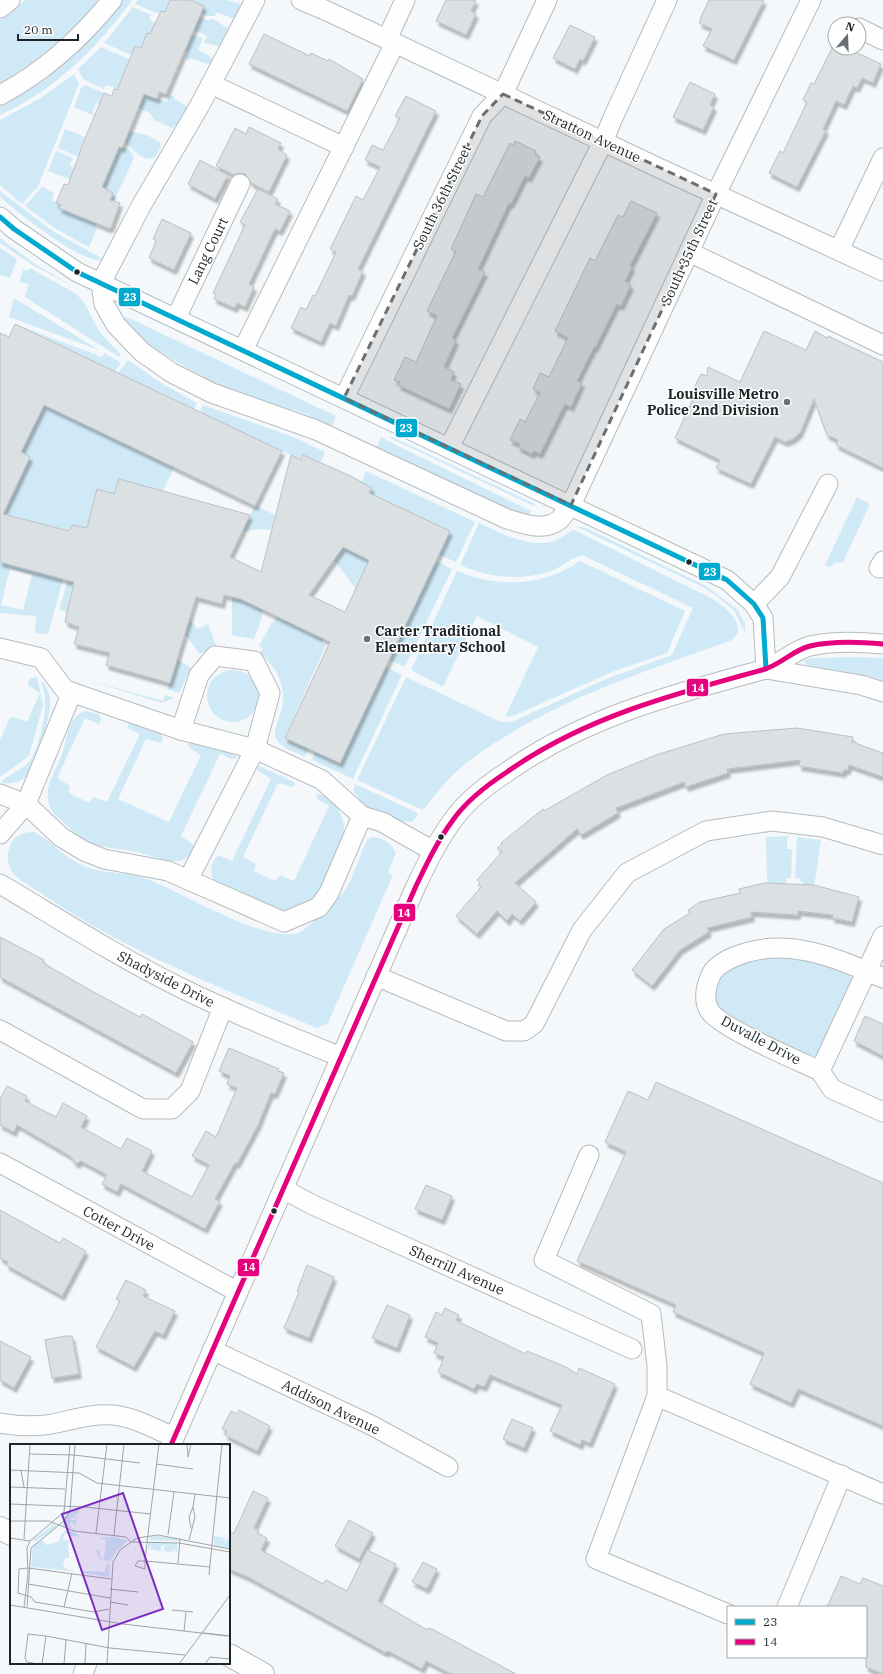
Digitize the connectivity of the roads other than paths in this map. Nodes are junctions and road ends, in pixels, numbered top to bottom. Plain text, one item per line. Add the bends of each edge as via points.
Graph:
1 (10, 0) edge
2 (112, 0) edge
3 (255, 0) edge
4 (301, 0) edge
5 (405, 0) edge
6 (547, 0) edge
7 (667, 0) edge
8 (811, 0) edge
9 (0, 8) edge
10 (867, 32) edge
11 (883, 40) edge
12 (391, 41) junction
13 (211, 84) junction
14 (0, 94) edge
15 (503, 94) junction
16 (603, 142) junction
17 (344, 147) junction
18 (883, 158) edge
19 (240, 184) dead end
20 (716, 194) junction
21 (0, 217) edge
22 (839, 250) junction
23 (689, 252) junction
24 (883, 271) edge
25 (101, 283) junction
26 (176, 318) junction
27 (883, 345) edge
28 (243, 350) junction
29 (344, 398) junction
30 (449, 448) junction
31 (828, 484) dead end
32 (571, 505) junction
33 (754, 604) junction
34 (883, 644) edge
35 (0, 648) edge
36 (766, 669) junction
37 (72, 692) junction
38 (883, 692) edge
39 (181, 730) junction
40 (254, 749) junction
41 (0, 794) edge
42 (26, 804) junction
43 (362, 816) junction
44 (0, 834) edge
45 (883, 845) edge
46 (433, 850) junction
47 (188, 880) junction
48 (0, 884) edge
49 (883, 936) edge
50 (875, 975) edge
51 (376, 976) junction
52 (223, 1007) junction
53 (0, 1030) edge
54 (341, 1057) junction
55 (820, 1071) junction
56 (883, 1112) edge
57 (589, 1154) dead end
58 (0, 1163) edge
59 (283, 1189) junction
60 (238, 1292) junction
61 (632, 1349) dead end
62 (212, 1350) junction
63 (657, 1396) junction
64 (0, 1423) edge
65 (172, 1441) edge
66 (448, 1467) dead end
67 (842, 1475) junction
68 (883, 1494) edge
69 (0, 1528) edge
70 (10, 1533) edge
71 (787, 1606) edge
72 (727, 1614) edge
73 (230, 1656) edge
74 (87, 1664) edge
75 (83, 1674) edge
76 (263, 1674) edge

1 - 9 street
2 - 14 street via 95,20 40,70
3 - 13 street
4 - 12 street, Stratton Avenue
5 - 12 street
6 - 15 street, South 36th Street
7 - 16 street
8 - 20 street, South 35th Street
10 - 11 street
12 - 15 street, Stratton Avenue
12 - 17 street
13 - 17 street
13 - 25 street via 141,206
15 - 16 street, Stratton Avenue
15 - 29 street, South 36th Street via 482,116
16 - 20 street, Stratton Avenue
16 - 30 street
17 - 28 street
18 - 22 street
19 - 26 street, Lang Court
20 - 22 street, Stratton Avenue
20 - 23 street, South 35th Street
21 - 25 street via 77,272
22 - 24 street, Stratton Avenue
23 - 27 street
23 - 32 street, South 35th Street
25 - 26 street
25 - 32 street, South 35th Street via 104,304 116,324 142,352 172,373 212,393 316,430 519,523 530,526 547,525 558,520
26 - 28 street
28 - 29 street
29 - 30 street
30 - 32 street
31 - 33 street via 780,577
32 - 33 street via 727,580
33 - 36 street via 763,618
34 - 36 street via 860,642 810,646
35 - 37 street via 41,658 65,690
36 - 38 street via 861,684
36 - 46 street via 645,703 584,727 532,754 468,802 453,819
37 - 39 street
37 - 42 street
39 - 40 street
39 - 40 street via 200,675 215,656 254,661 270,693
40 - 43 street via 322,780
40 - 47 street
41 - 42 street
42 - 44 street
42 - 47 street via 61,837 84,851 104,859 168,871
43 - 46 street via 382,822
43 - 47 street via 329,893 319,907 284,922
45 - 51 street via 822,827 772,821 706,831 627,873 582,930 534,1024 524,1031 506,1031
46 - 51 street
48 - 52 street, Shadyside Drive via 101,945 178,987
49 - 50 street
50 - 55 street
50 - 55 street, Duvalle Drive via 812,952 786,947 767,947 747,952 728,960 712,972 705,997 709,1010 724,1024
51 - 54 street
52 - 53 street via 190,1091 172,1110 143,1109
52 - 54 street, Shadyside Drive
54 - 59 street
55 - 56 street via 832,1089
57 - 63 street via 544,1260 651,1314 657,1366
58 - 60 street, Cotter Drive
59 - 60 street
59 - 61 street, Sherrill Avenue via 313,1205
60 - 62 street
62 - 65 street
62 - 66 street, Addison Avenue via 371,1426
63 - 67 street
63 - 72 street via 596,1559
64 - 65 street via 34,1426 87,1416 114,1415 127,1418
67 - 68 street
67 - 71 street
69 - 70 main road
73 - 76 main road
74 - 75 street

